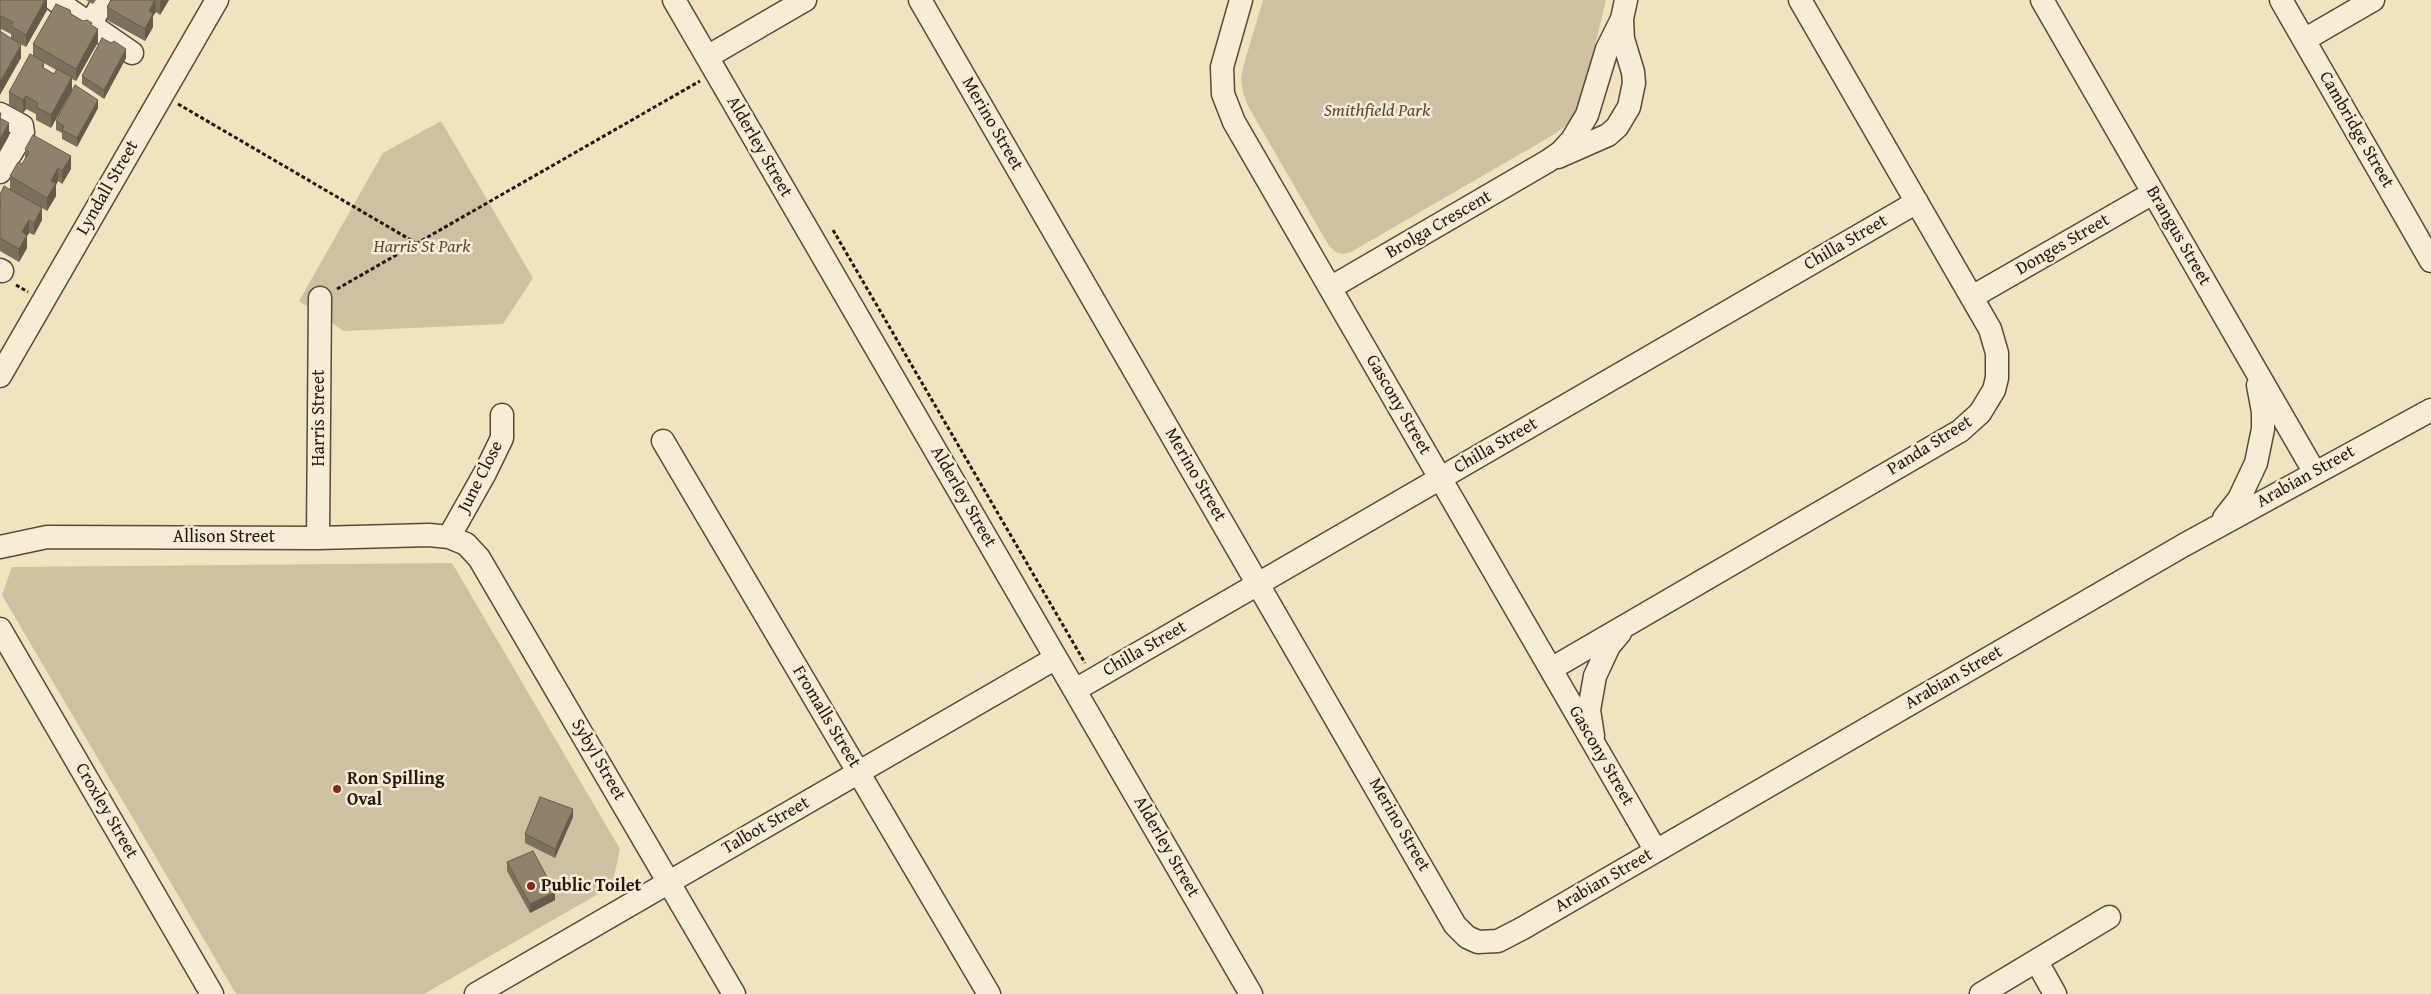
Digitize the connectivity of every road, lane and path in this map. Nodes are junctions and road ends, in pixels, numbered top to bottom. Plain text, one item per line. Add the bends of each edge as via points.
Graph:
1 (55, 0) edge
2 (104, 0) edge
3 (216, 0) edge
4 (674, 0) edge
5 (805, 0) edge
6 (920, 0) edge
7 (1240, 0) edge
8 (1800, 0) edge
9 (2042, 0) edge
10 (2281, 0) edge
11 (2373, 0) edge
12 (1624, 10) edge
13 (91, 23) junction
14 (2304, 40) junction
15 (132, 53) dead end
16 (712, 65) junction
17 (162, 95) junction
18 (0, 114) edge
19 (1548, 161) junction
20 (0, 172) edge
21 (2153, 193) junction
22 (1917, 202) junction
23 (830, 224) dead end
24 (417, 243) junction
25 (2431, 261) edge
26 (1, 271) edge
27 (1330, 288) junction
28 (1972, 297) junction
29 (320, 298) joint
30 (44, 300) junction
31 (2250, 361) junction
32 (0, 376) edge
33 (2431, 410) edge
34 (502, 414) dead end
35 (663, 440) dead end
36 (2315, 473) junction
37 (1440, 478) junction
38 (2212, 529) junction
39 (449, 537) junction
40 (318, 538) junction
41 (0, 548) edge
42 (1258, 583) junction
43 (1631, 622) junction
44 (0, 629) edge
45 (1056, 658) junction
46 (1551, 669) junction
47 (1095, 678) junction
48 (1075, 690) junction
49 (1595, 745) junction
50 (859, 773) junction
51 (1656, 851) junction
52 (670, 882) junction
53 (2109, 917) dead end
54 (1478, 942) joint
55 (2038, 962) junction
56 (212, 994) edge
57 (476, 994) edge
58 (734, 994) edge
59 (989, 994) edge
60 (1251, 994) edge
61 (1981, 994) edge
62 (2055, 994) edge

1 - 13 street
2 - 13 street
3 - 17 street, Lyndall Street
4 - 16 street, Alderley Street
5 - 16 street
6 - 42 street, Merino Street
7 - 27 street, Gascony Street via 1222,67 1227,108
8 - 22 street, Panda Street
9 - 21 street, Brangus Street
10 - 14 street, Cambridge Street
11 - 14 street
12 - 19 street, Brolga Crescent via 1607,49 1581,127 1572,140
12 - 19 street, Brolga Crescent via 1623,39 1634,83 1624,117 1598,141
13 - 15 street
14 - 25 street, Cambridge Street
16 - 24 path
16 - 45 street, Alderley Street
17 - 24 path
17 - 30 street, Lyndall Street
18 - 20 street via 22,126 23,134
19 - 27 street, Brolga Crescent
21 - 28 street, Donges Street
21 - 31 street, Brangus Street
22 - 28 street, Panda Street
22 - 37 street, Chilla Street
23 - 47 path
24 - 29 path
26 - 30 path via 18,282 16,285
27 - 37 street, Gascony Street
28 - 43 street, Panda Street via 1995,340 1998,365 1994,390 1971,423
29 - 40 street, Harris Street
30 - 32 street, Lyndall Street
31 - 36 street, Brangus Street
31 - 38 street via 2257,377 2263,412 2261,446 2249,482 2239,499
33 - 36 street, Arabian Street
34 - 39 street, June Close via 502,438
35 - 50 street, Fromalls Street
36 - 38 street, Arabian Street
37 - 42 street, Chilla Street
37 - 46 street, Gascony Street
38 - 51 street, Arabian Street
39 - 40 street, Allison Street
39 - 52 street, Sybyl Street via 466,544 479,558
40 - 41 street, Allison Street via 47,537
42 - 47 street, Chilla Street
42 - 54 street, Merino Street via 1455,925 1467,937
43 - 46 street, Panda Street
43 - 49 street via 1609,646 1595,676 1590,710
44 - 56 street, Croxley Street
45 - 48 street, Alderley Street
45 - 50 street, Talbot Street
46 - 49 street, Gascony Street
47 - 48 street, Chilla Street
48 - 60 street, Alderley Street
49 - 51 street, Gascony Street
50 - 52 street, Talbot Street
50 - 59 street, Fromalls Street
51 - 54 street, Arabian Street via 1505,938 1490,943
52 - 57 street, Talbot Street
52 - 58 street, Sybyl Street
53 - 55 street
55 - 61 street
55 - 62 street

